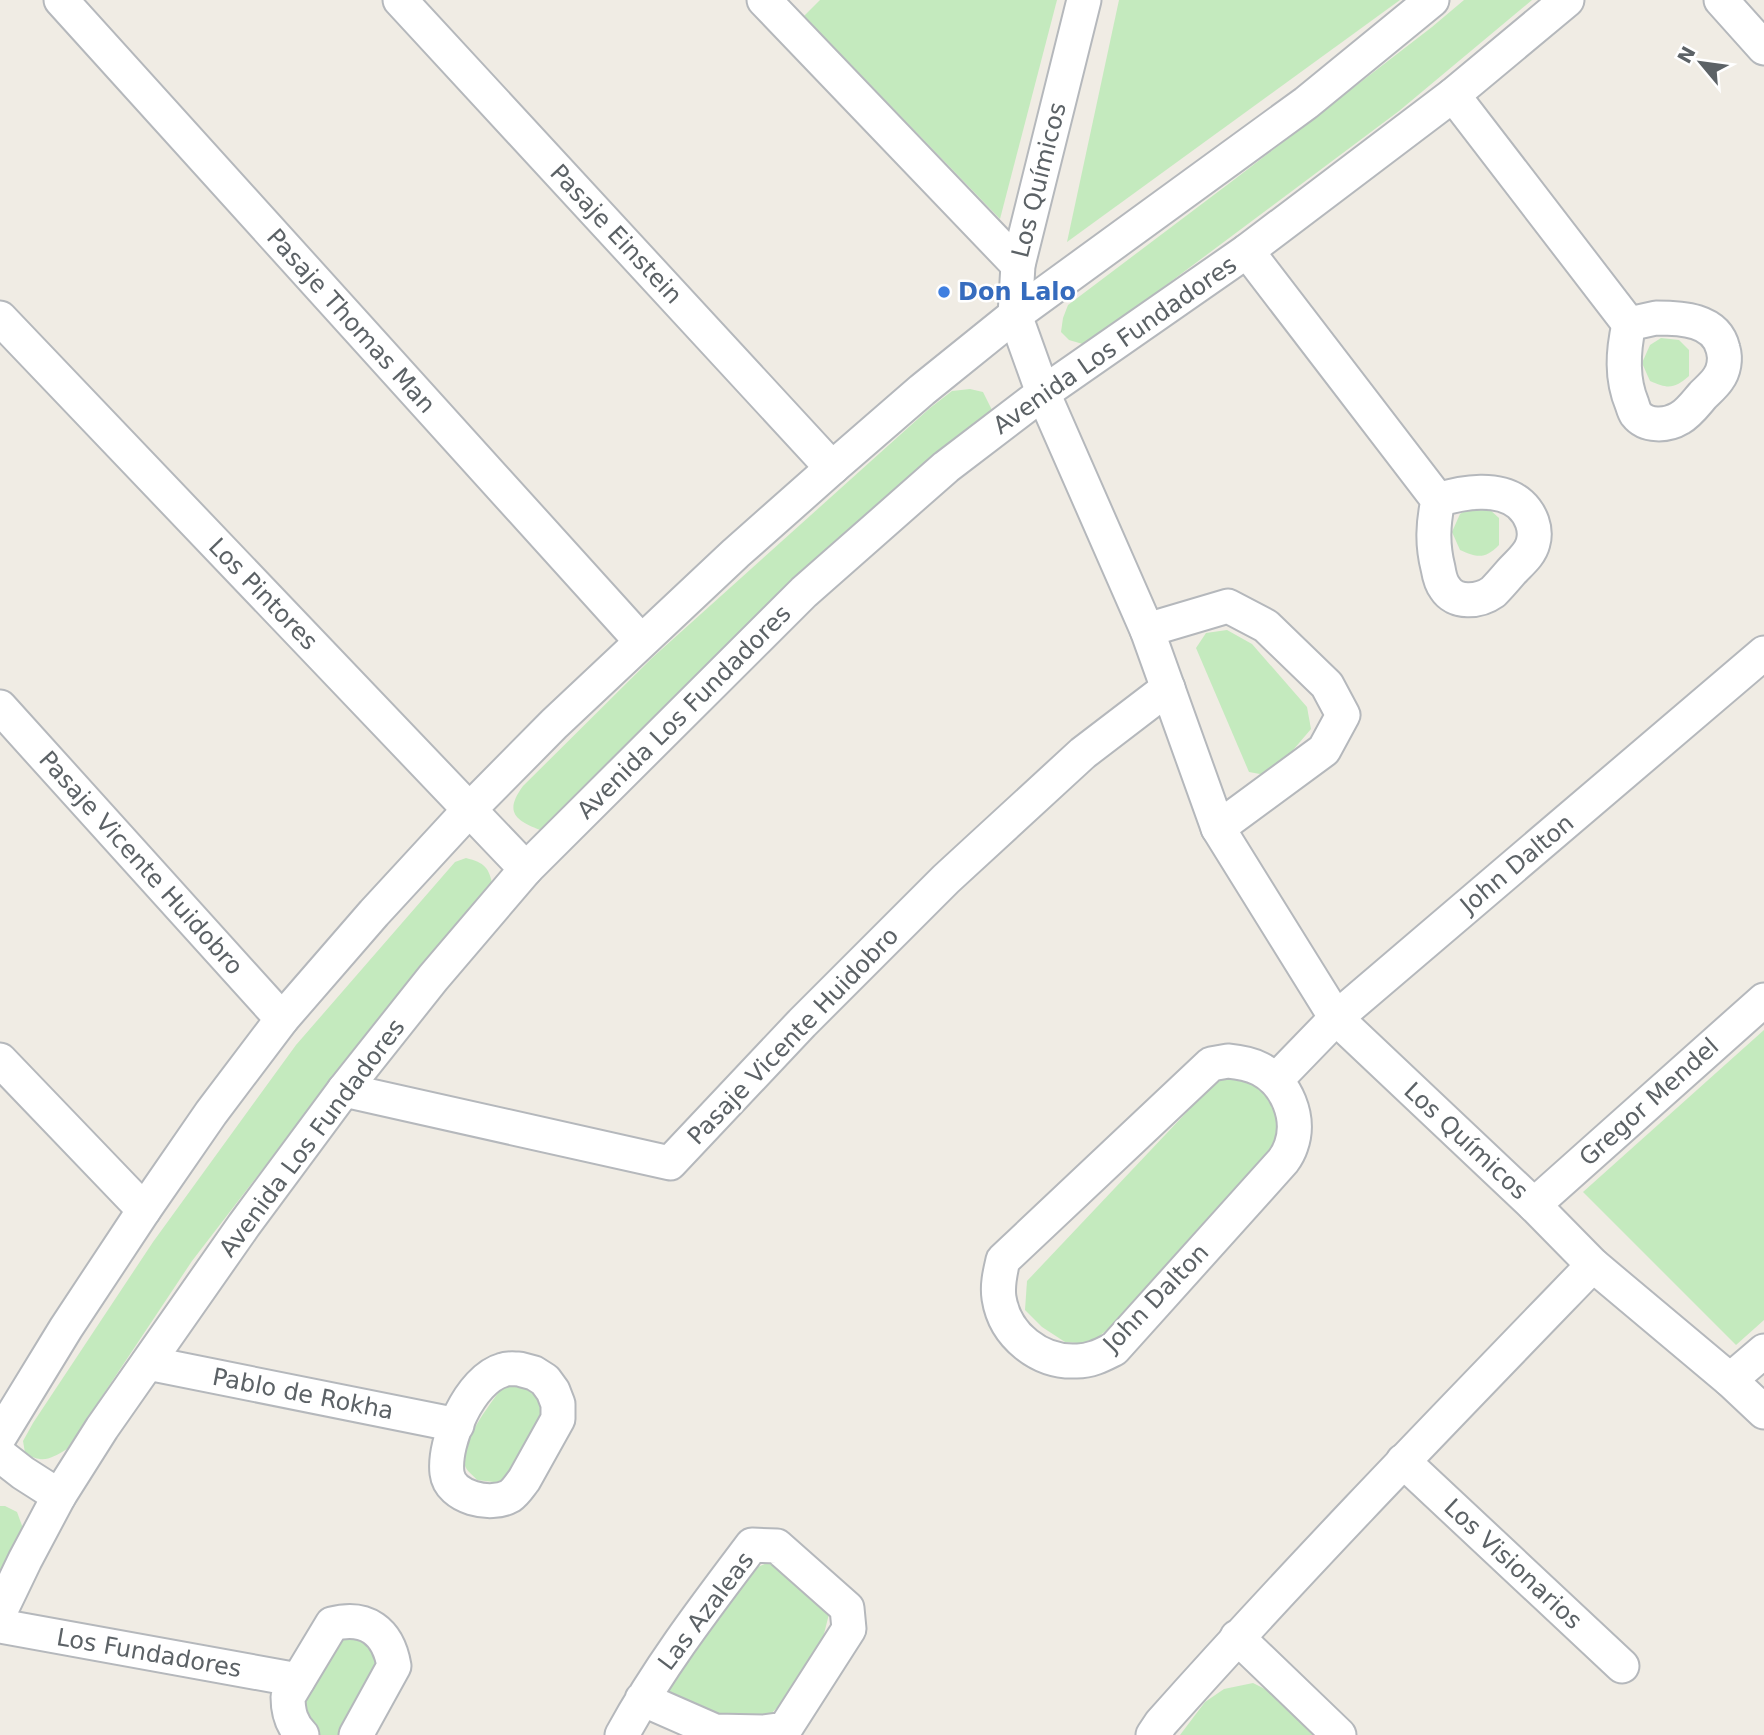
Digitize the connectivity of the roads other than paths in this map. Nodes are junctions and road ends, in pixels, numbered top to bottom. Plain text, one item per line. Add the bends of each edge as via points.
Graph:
1 (61, 0) edge
2 (400, 0) edge
3 (764, 0) edge
4 (1084, 0) edge
5 (1432, 0) edge
6 (1567, 0) edge
7 (1721, 0) edge
8 (1764, 48) edge
9 (1453, 95) junction
10 (1247, 251) junction
11 (1017, 265) junction
12 (1015, 316) junction
13 (0, 318) edge
14 (1629, 324) dead end
15 (1043, 393) junction
16 (832, 468) junction
17 (1438, 500) dead end
18 (1147, 630) junction
19 (641, 641) junction
20 (1764, 653) edge
21 (1168, 688) junction
22 (0, 707) edge
23 (469, 810) junction
24 (1217, 828) junction
25 (526, 869) junction
26 (1764, 1000) edge
27 (1336, 1018) junction
28 (282, 1019) junction
29 (0, 1060) edge
30 (1276, 1080) junction
31 (344, 1090) junction
32 (1534, 1205) junction
33 (144, 1210) junction
34 (1593, 1265) junction
35 (1764, 1351) edge
36 (148, 1363) junction
37 (1730, 1380) junction
38 (1764, 1412) edge
39 (457, 1425) dead end
40 (0, 1436) edge
41 (0, 1455) edge
42 (1403, 1461) junction
43 (59, 1496) junction
44 (0, 1612) edge
45 (0, 1626) edge
46 (1237, 1637) junction
47 (1622, 1666) dead end
48 (298, 1681) junction
49 (642, 1699) junction
50 (302, 1735) edge
51 (356, 1735) edge
52 (622, 1735) edge
53 (1153, 1735) edge
54 (1339, 1735) edge

1 - 19 street, Pasaje Thomas Man
2 - 16 street, Pasaje Einstein
3 - 11 street
4 - 11 street, Los Químicos
5 - 12 street via 1306,103
6 - 9 street, Avenida Los Fundadores
7 - 8 street
9 - 10 street, Avenida Los Fundadores
9 - 14 street
10 - 15 street, Avenida Los Fundadores
10 - 17 street
11 - 12 street, Los Químicos
12 - 15 street, Los Químicos
12 - 16 street
13 - 23 street, Los Pintores
15 - 18 street, Los Químicos
15 - 25 street, Avenida Los Fundadores via 946,467 804,592
16 - 19 street
18 - 21 street, Los Químicos
18 - 24 street via 1228,606 1266,626 1327,685 1343,715 1324,750
19 - 23 street
20 - 27 street, John Dalton
21 - 24 street, Los Químicos
21 - 31 street, Pasaje Vicente Huidobro via 1083,753 946,879 670,1163
22 - 28 street, Pasaje Vicente Huidobro
23 - 25 street, Los Pintores
23 - 28 street
24 - 27 street, Los Químicos
25 - 31 street, Avenida Los Fundadores
26 - 32 street, Gregor Mendel
27 - 30 street, John Dalton
27 - 32 street, Los Químicos
28 - 33 street
29 - 33 street
30 - 30 street, John Dalton via 1246,1063 1211,1064 1003,1260 999,1298 1014,1334 1028,1347 1062,1361 1080,1362 1114,1349 1283,1161 1291,1146 1293,1111
31 - 36 street, Avenida Los Fundadores
32 - 34 street, Los Químicos
33 - 40 street
34 - 37 street, Los Químicos
34 - 42 street
35 - 37 street
36 - 39 street, Pablo de Rokha
36 - 43 street, Avenida Los Fundadores
37 - 38 street, Los Químicos
41 - 43 street
42 - 46 street
42 - 47 street, Los Visionarios
43 - 44 street, Avenida Los Fundadores
45 - 48 street, Los Fundadores
46 - 53 street
46 - 54 street
48 - 50 street via 288,1697 288,1710
48 - 51 street via 332,1624 355,1621 378,1632 387,1641 394,1665
49 - 49 street, Las Azaleas via 752,1545 777,1546 847,1608 849,1629 785,1730 715,1731
49 - 52 street, Las Azaleas

